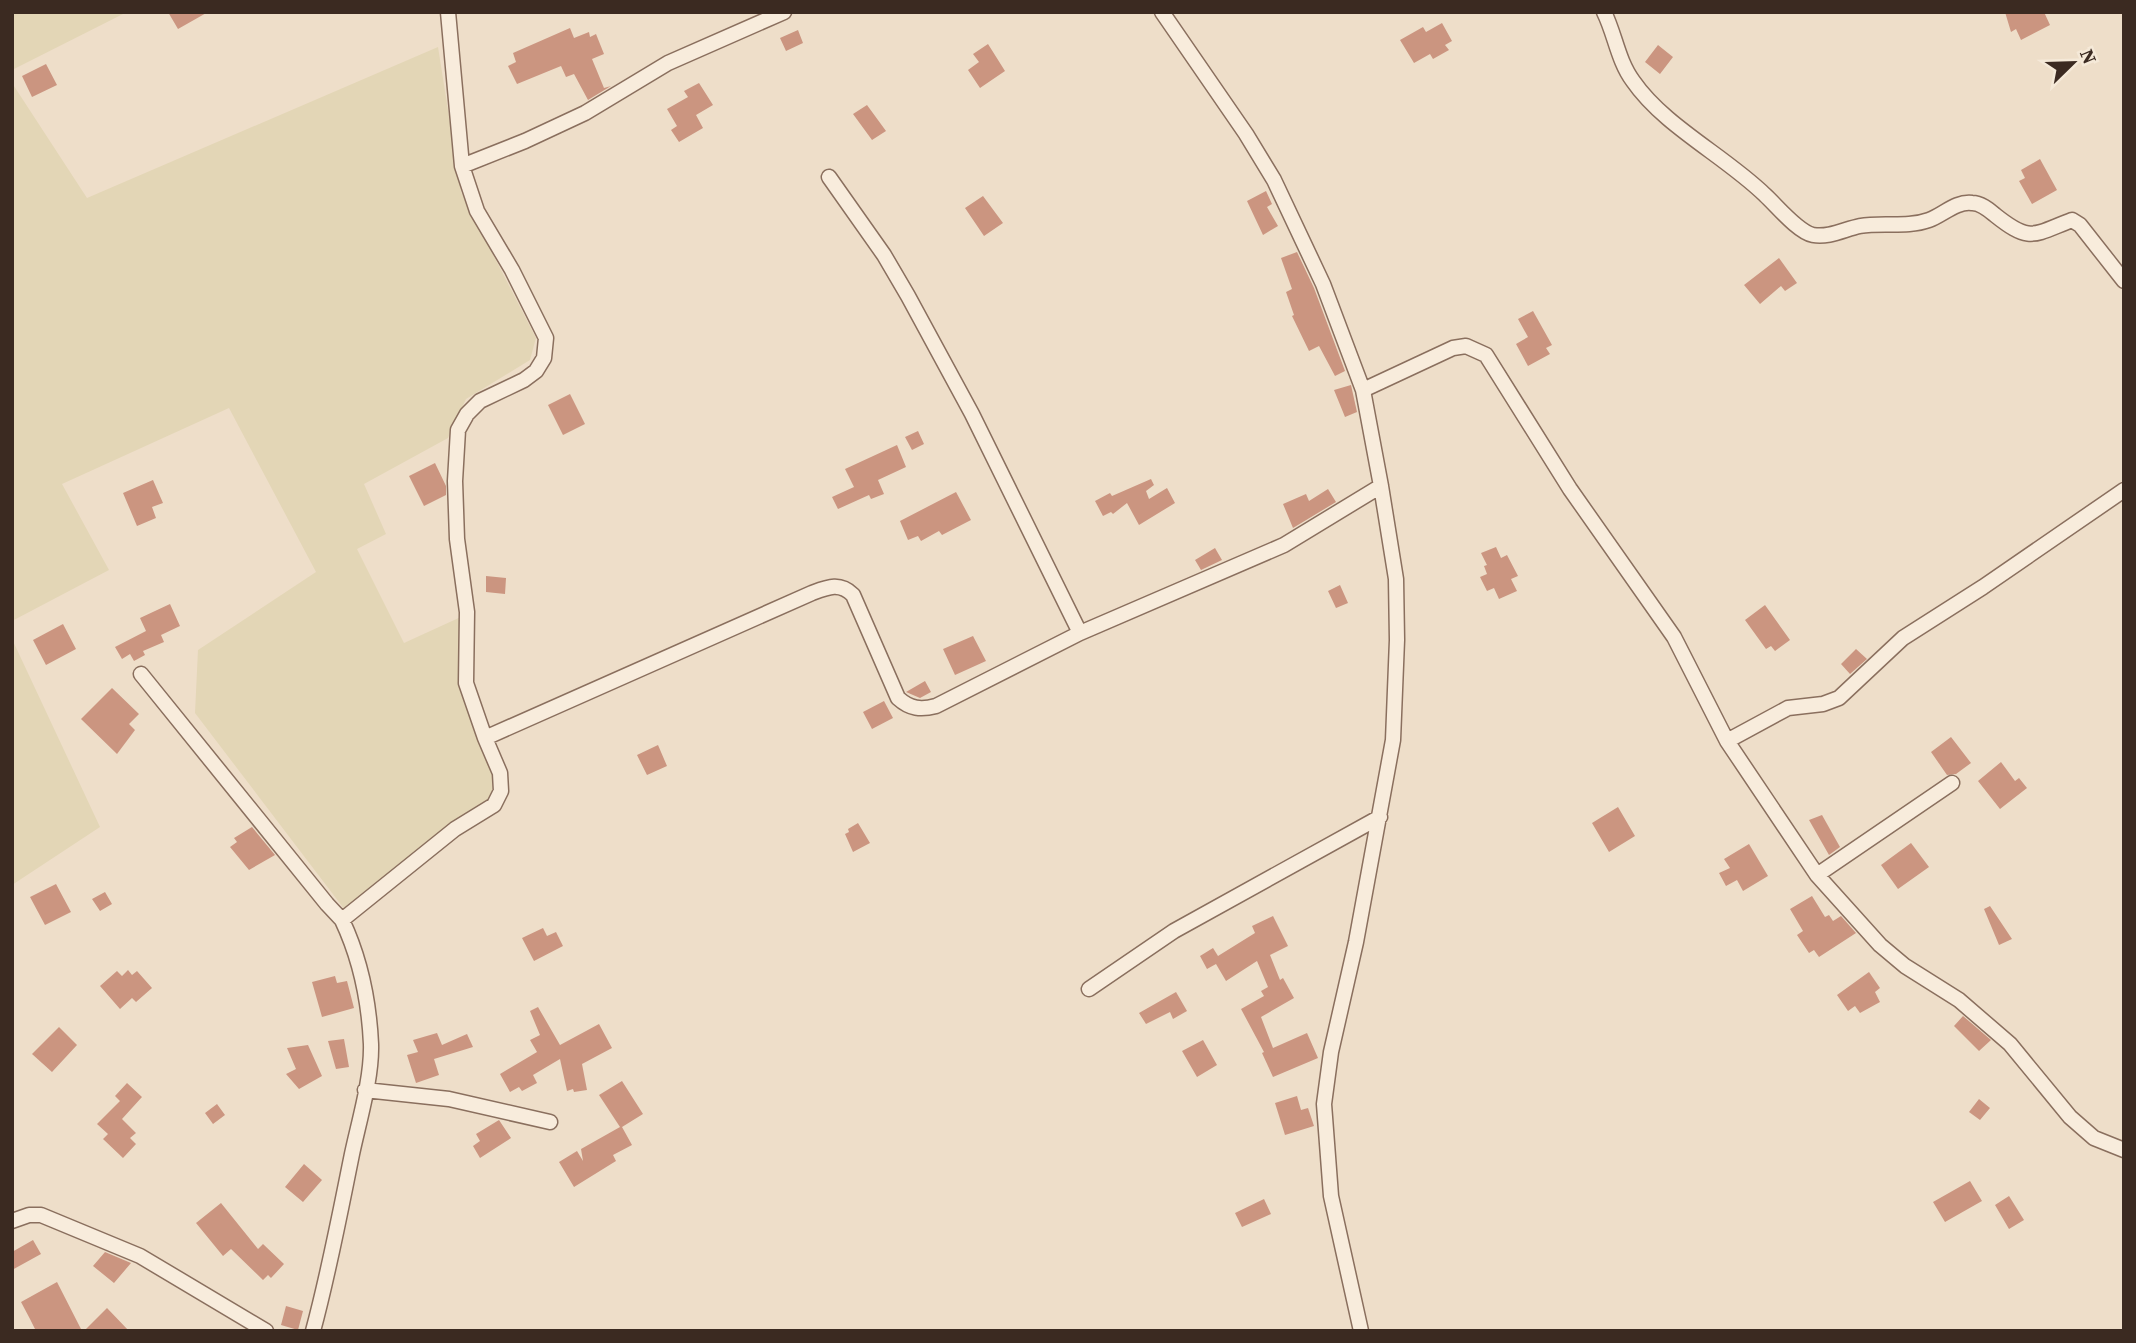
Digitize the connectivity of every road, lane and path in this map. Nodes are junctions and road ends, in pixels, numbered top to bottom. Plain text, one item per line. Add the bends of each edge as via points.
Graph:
1 (448, 12) edge
2 (784, 12) edge
3 (1162, 12) edge
4 (1604, 12) edge
5 (462, 166) junction
6 (829, 177) dead end
7 (2124, 281) edge
8 (1363, 390) junction
9 (1381, 486) junction
10 (2124, 490) edge
11 (1080, 634) junction
12 (141, 674) dead end
13 (485, 738) junction
14 (1727, 741) junction
15 (1952, 783) dead end
16 (1380, 817) junction
17 (1817, 875) junction
18 (342, 920) junction
19 (1089, 989) dead end
20 (365, 1090) junction
21 (550, 1122) dead end
22 (2124, 1150) edge
23 (12, 1221) edge
24 (266, 1331) edge
25 (313, 1331) edge
26 (1361, 1331) edge

1 - 5 street
2 - 5 street via 668,63 585,113
3 - 8 street via 1274,180 1323,284
4 - 7 street via 1630,78 1642,93 1756,186 1802,230 1829,235 1874,224 1908,224 1974,202 2027,234 2042,233 2072,220
5 - 13 street via 477,211 546,338 544,358 536,371 480,401 458,430 455,481 467,612 466,683
6 - 11 street via 908,296 972,414
8 - 9 street
8 - 14 street via 1453,348 1466,346 1486,355 1570,489 1674,637
9 - 11 street via 1284,545
9 - 16 street via 1396,579 1397,640 1393,740
10 - 14 street via 1903,638 1839,698 1788,708
11 - 13 street via 936,706 914,708 898,698 853,595 838,586 812,593
12 - 18 street
13 - 18 street via 500,773 501,792 494,805 455,829
14 - 17 street
15 - 17 street
16 - 19 street via 1174,931
16 - 26 street via 1324,1104 1331,1196
17 - 22 street via 1880,945 1959,1000 2010,1044 2070,1117 2094,1138
18 - 20 street via 354,944 365,990 371,1046
20 - 21 street via 449,1099
20 - 25 street
23 - 24 street via 41,1215 140,1256

